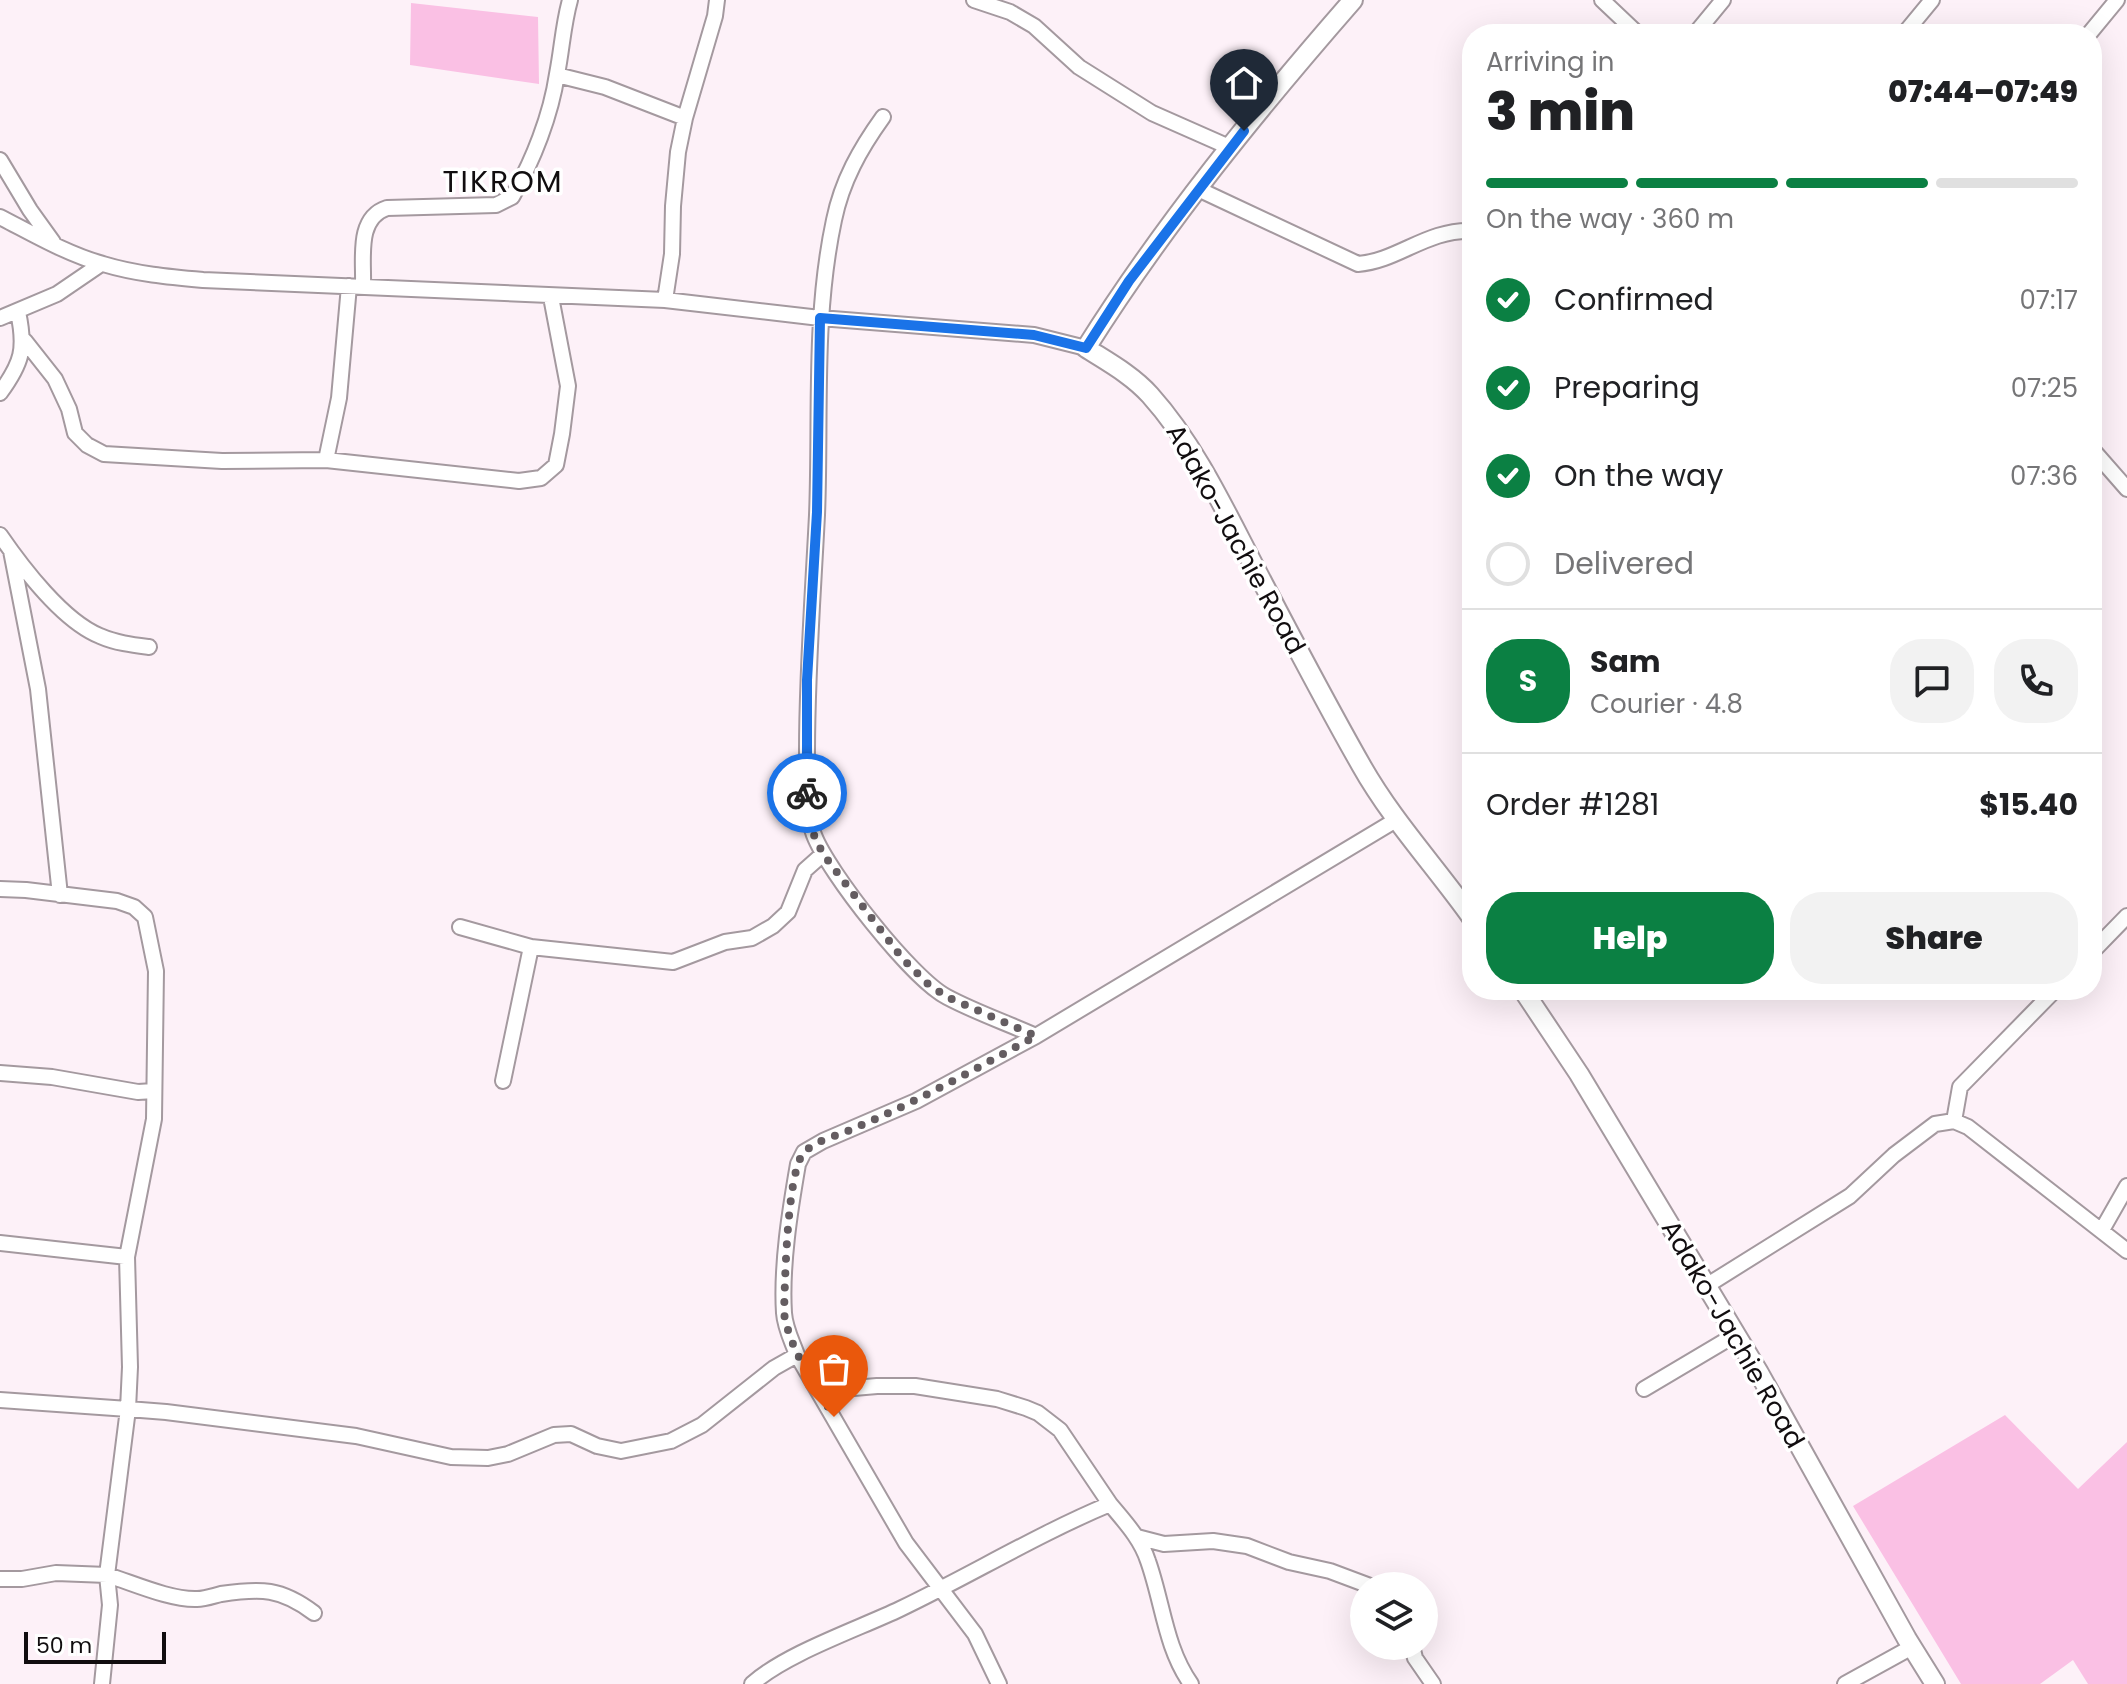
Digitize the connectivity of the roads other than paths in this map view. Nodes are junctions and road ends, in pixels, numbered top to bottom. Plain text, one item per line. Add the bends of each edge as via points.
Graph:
1 (570, 0) edge
2 (717, 0) edge
3 (974, 0) edge
4 (1353, 0) edge
5 (1602, 0) edge
6 (1723, 0) edge
7 (1932, 0) edge
8 (2117, 0) edge
9 (1627, 24) edge
10 (1703, 24) edge
11 (1912, 24) edge
12 (2097, 24) edge
13 (557, 75) junction
14 (883, 117) dead end
15 (685, 118) junction
16 (1229, 147) junction
17 (0, 160) edge
18 (1198, 189) junction
19 (0, 217) edge
20 (1462, 230) edge
21 (56, 245) junction
22 (101, 264) junction
23 (356, 286) junction
24 (551, 297) junction
25 (665, 300) junction
26 (18, 312) junction
27 (0, 318) edge
28 (820, 318) junction
29 (25, 341) junction
30 (1086, 348) junction
31 (0, 393) edge
32 (326, 460) junction
33 (2102, 460) edge
34 (2127, 489) edge
35 (0, 535) edge
36 (11, 551) junction
37 (149, 647) dead end
38 (1396, 820) junction
39 (823, 854) junction
40 (0, 889) edge
41 (60, 895) junction
42 (1462, 905) edge
43 (2127, 916) edge
44 (460, 927) dead end
45 (2102, 942) edge
46 (531, 947) junction
47 (1530, 1000) edge
48 (2045, 1000) edge
49 (1036, 1036) junction
50 (0, 1073) edge
51 (503, 1081) dead end
52 (154, 1091) junction
53 (1954, 1121) junction
54 (2127, 1186) edge
55 (2102, 1230) junction
56 (0, 1243) edge
57 (2127, 1251) edge
58 (127, 1257) junction
59 (1706, 1286) junction
60 (1735, 1335) junction
61 (797, 1355) junction
62 (1644, 1389) dead end
63 (819, 1391) junction
64 (0, 1400) edge
65 (128, 1409) junction
66 (1110, 1504) junction
67 (1137, 1537) junction
68 (107, 1575) junction
69 (1350, 1578) edge
70 (0, 1579) edge
71 (942, 1589) junction
72 (314, 1613) dead end
73 (1912, 1647) junction
74 (1416, 1660) edge
75 (102, 1684) edge
76 (752, 1684) edge
77 (999, 1684) edge
78 (1191, 1684) edge
79 (1433, 1684) edge
80 (1845, 1684) edge
81 (1935, 1684) edge

1 - 13 street
2 - 15 street
3 - 16 street via 1034,26 1079,67 1152,113
4 - 16 street
5 - 9 street
6 - 10 street
7 - 11 street
8 - 12 street
13 - 15 street
13 - 23 street via 547,115 512,197 496,205 376,211 365,231
14 - 28 street via 858,152 834,217
15 - 25 street
16 - 18 street
17 - 21 street
18 - 20 street via 1358,264
18 - 30 street
19 - 21 street
21 - 22 street
22 - 23 street via 203,280
22 - 26 street
23 - 24 street
23 - 32 street
24 - 25 street
24 - 32 street via 568,386 556,465 541,478 519,481
25 - 28 street
26 - 27 street
26 - 29 street
28 - 30 street via 1034,335
28 - 39 street via 807,791 813,833
29 - 31 street
29 - 32 street via 55,379 75,433 104,454
30 - 38 street, Adako-Jachie Road via 1149,394 1200,465 1362,768
33 - 34 street
35 - 36 street
36 - 37 street via 55,601 97,635
36 - 41 street via 38,689
38 - 42 street, Adako-Jachie Road
38 - 49 street
39 - 46 street via 805,870 788,912 752,938 725,942 673,962
39 - 49 street via 928,984
40 - 41 street
41 - 52 street via 117,901 145,917 156,971
43 - 45 street
44 - 46 street
46 - 51 street
47 - 59 street, Adako-Jachie Road
48 - 53 street via 1960,1087
49 - 61 street via 916,1101 804,1152 790,1216 784,1313
50 - 52 street
52 - 58 street via 154,1119
53 - 55 street
53 - 59 street via 1935,1124 1850,1196
54 - 55 street
55 - 57 street
56 - 58 street
58 - 65 street
59 - 60 street, Adako-Jachie Road
60 - 62 street
60 - 73 street, Adako-Jachie Road
61 - 63 street
61 - 65 street via 702,1425 671,1441 621,1451 571,1434 488,1458 451,1457 356,1436
63 - 66 street via 915,1386 1026,1408 1060,1430
63 - 71 street via 906,1543
64 - 65 street
65 - 68 street
66 - 67 street
66 - 71 street
67 - 69 street via 1164,1544 1213,1541 1247,1546
67 - 78 street via 1148,1559 1173,1654
68 - 70 street
68 - 72 street via 197,1599 265,1591 292,1597
68 - 75 street via 110,1605
71 - 76 street via 805,1652
71 - 77 street via 975,1634
73 - 80 street
73 - 81 street, Adako-Jachie Road
74 - 79 street

